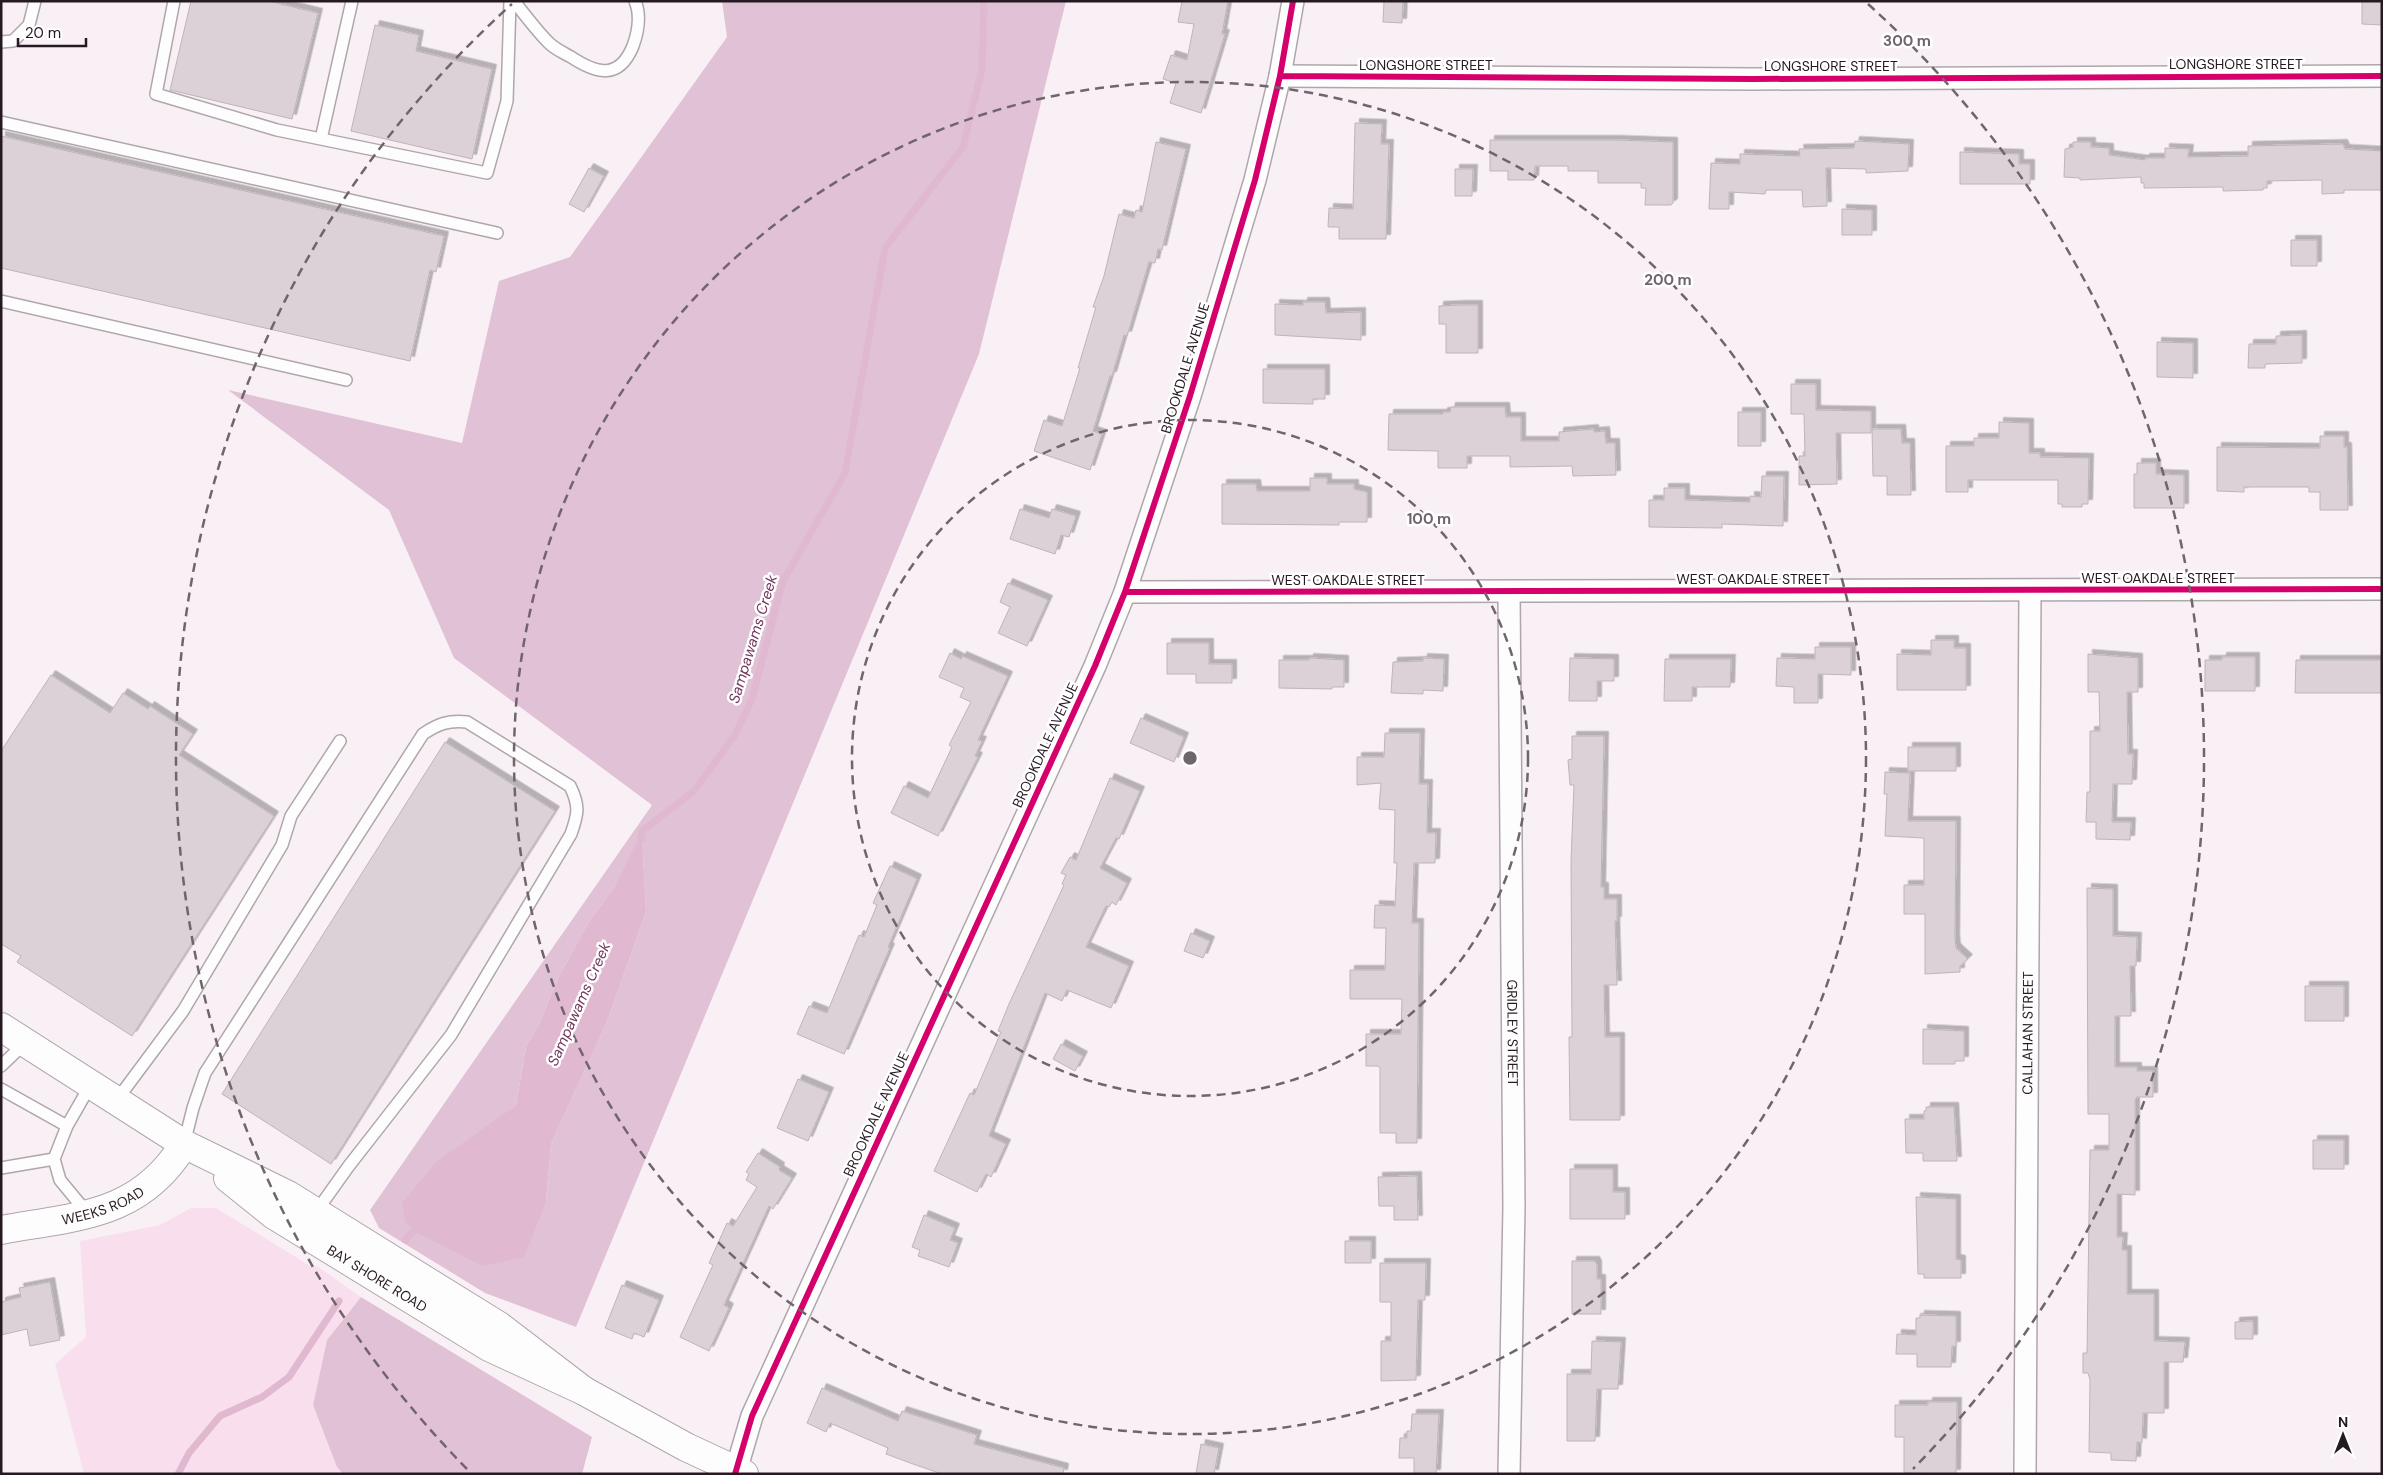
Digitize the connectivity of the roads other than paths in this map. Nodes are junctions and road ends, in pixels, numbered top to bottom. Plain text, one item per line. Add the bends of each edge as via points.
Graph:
1 (34, 1) edge
2 (174, 1) edge
3 (352, 1) edge
4 (510, 1) edge
5 (514, 1) edge
6 (635, 1) edge
7 (1294, 1) edge
8 (1, 42) edge
9 (1280, 76) junction
10 (2382, 76) edge
11 (1, 122) edge
12 (321, 139) junction
13 (496, 233) dead end
14 (1, 301) edge
15 (346, 380) dead end
16 (2382, 589) edge
17 (1125, 592) junction
18 (1509, 592) junction
19 (2030, 592) junction
20 (340, 741) dead end
21 (1, 1027) edge
22 (25, 1042) junction
23 (1, 1066) edge
24 (91, 1084) junction
25 (1, 1089) edge
26 (116, 1101) junction
27 (67, 1126) junction
28 (184, 1144) junction
29 (54, 1159) junction
30 (1, 1168) edge
31 (316, 1212) junction
32 (88, 1214) junction
33 (1, 1230) edge
34 (584, 1391) junction
35 (738, 1472) edge
36 (1509, 1474) edge
37 (2025, 1474) edge

1 - 8 lane via 28,25 13,41
2 - 12 lane via 156,94 277,130
3 - 12 lane
4 - 12 lane via 507,101 486,173
5 - 6 lane via 550,44 588,68 604,72 617,68 628,57 636,36 639,10
7 - 9 street, BROOKDALE AVENUE
9 - 10 street, LONGSHORE STREET via 1753,79
9 - 17 street, BROOKDALE AVENUE via 1256,180 1190,396
11 - 13 lane
14 - 15 lane
16 - 19 street, WEST OAKDALE STREET
17 - 18 street, WEST OAKDALE STREET
17 - 35 street, BROOKDALE AVENUE via 1095,666 752,1416
18 - 19 street, WEST OAKDALE STREET
18 - 36 street, GRIDLEY STREET via 1514,1207
19 - 37 street, CALLAHAN STREET
20 - 26 lane via 291,816 282,845 183,1010
21 - 22 main road, BAY SHORE ROAD
22 - 23 lane
22 - 24 main road, BAY SHORE ROAD
24 - 26 main road, BAY SHORE ROAD
24 - 27 lane
25 - 27 lane
26 - 28 main road, BAY SHORE ROAD
27 - 29 lane
28 - 31 main road, BAY SHORE ROAD
28 - 31 lane via 205,1073 423,734 438,724 467,722 570,786 577,801 577,816 571,834 451,1035
28 - 32 main road, WEEKS ROAD via 170,1165 141,1191 114,1207
28 - 34 main road, BAY SHORE ROAD via 274,1215 312,1239 488,1346
29 - 30 lane
29 - 32 lane via 60,1180
31 - 34 main road, BAY SHORE ROAD via 498,1326
32 - 33 main road, WEEKS ROAD
34 - 35 main road, BAY SHORE ROAD via 686,1448

